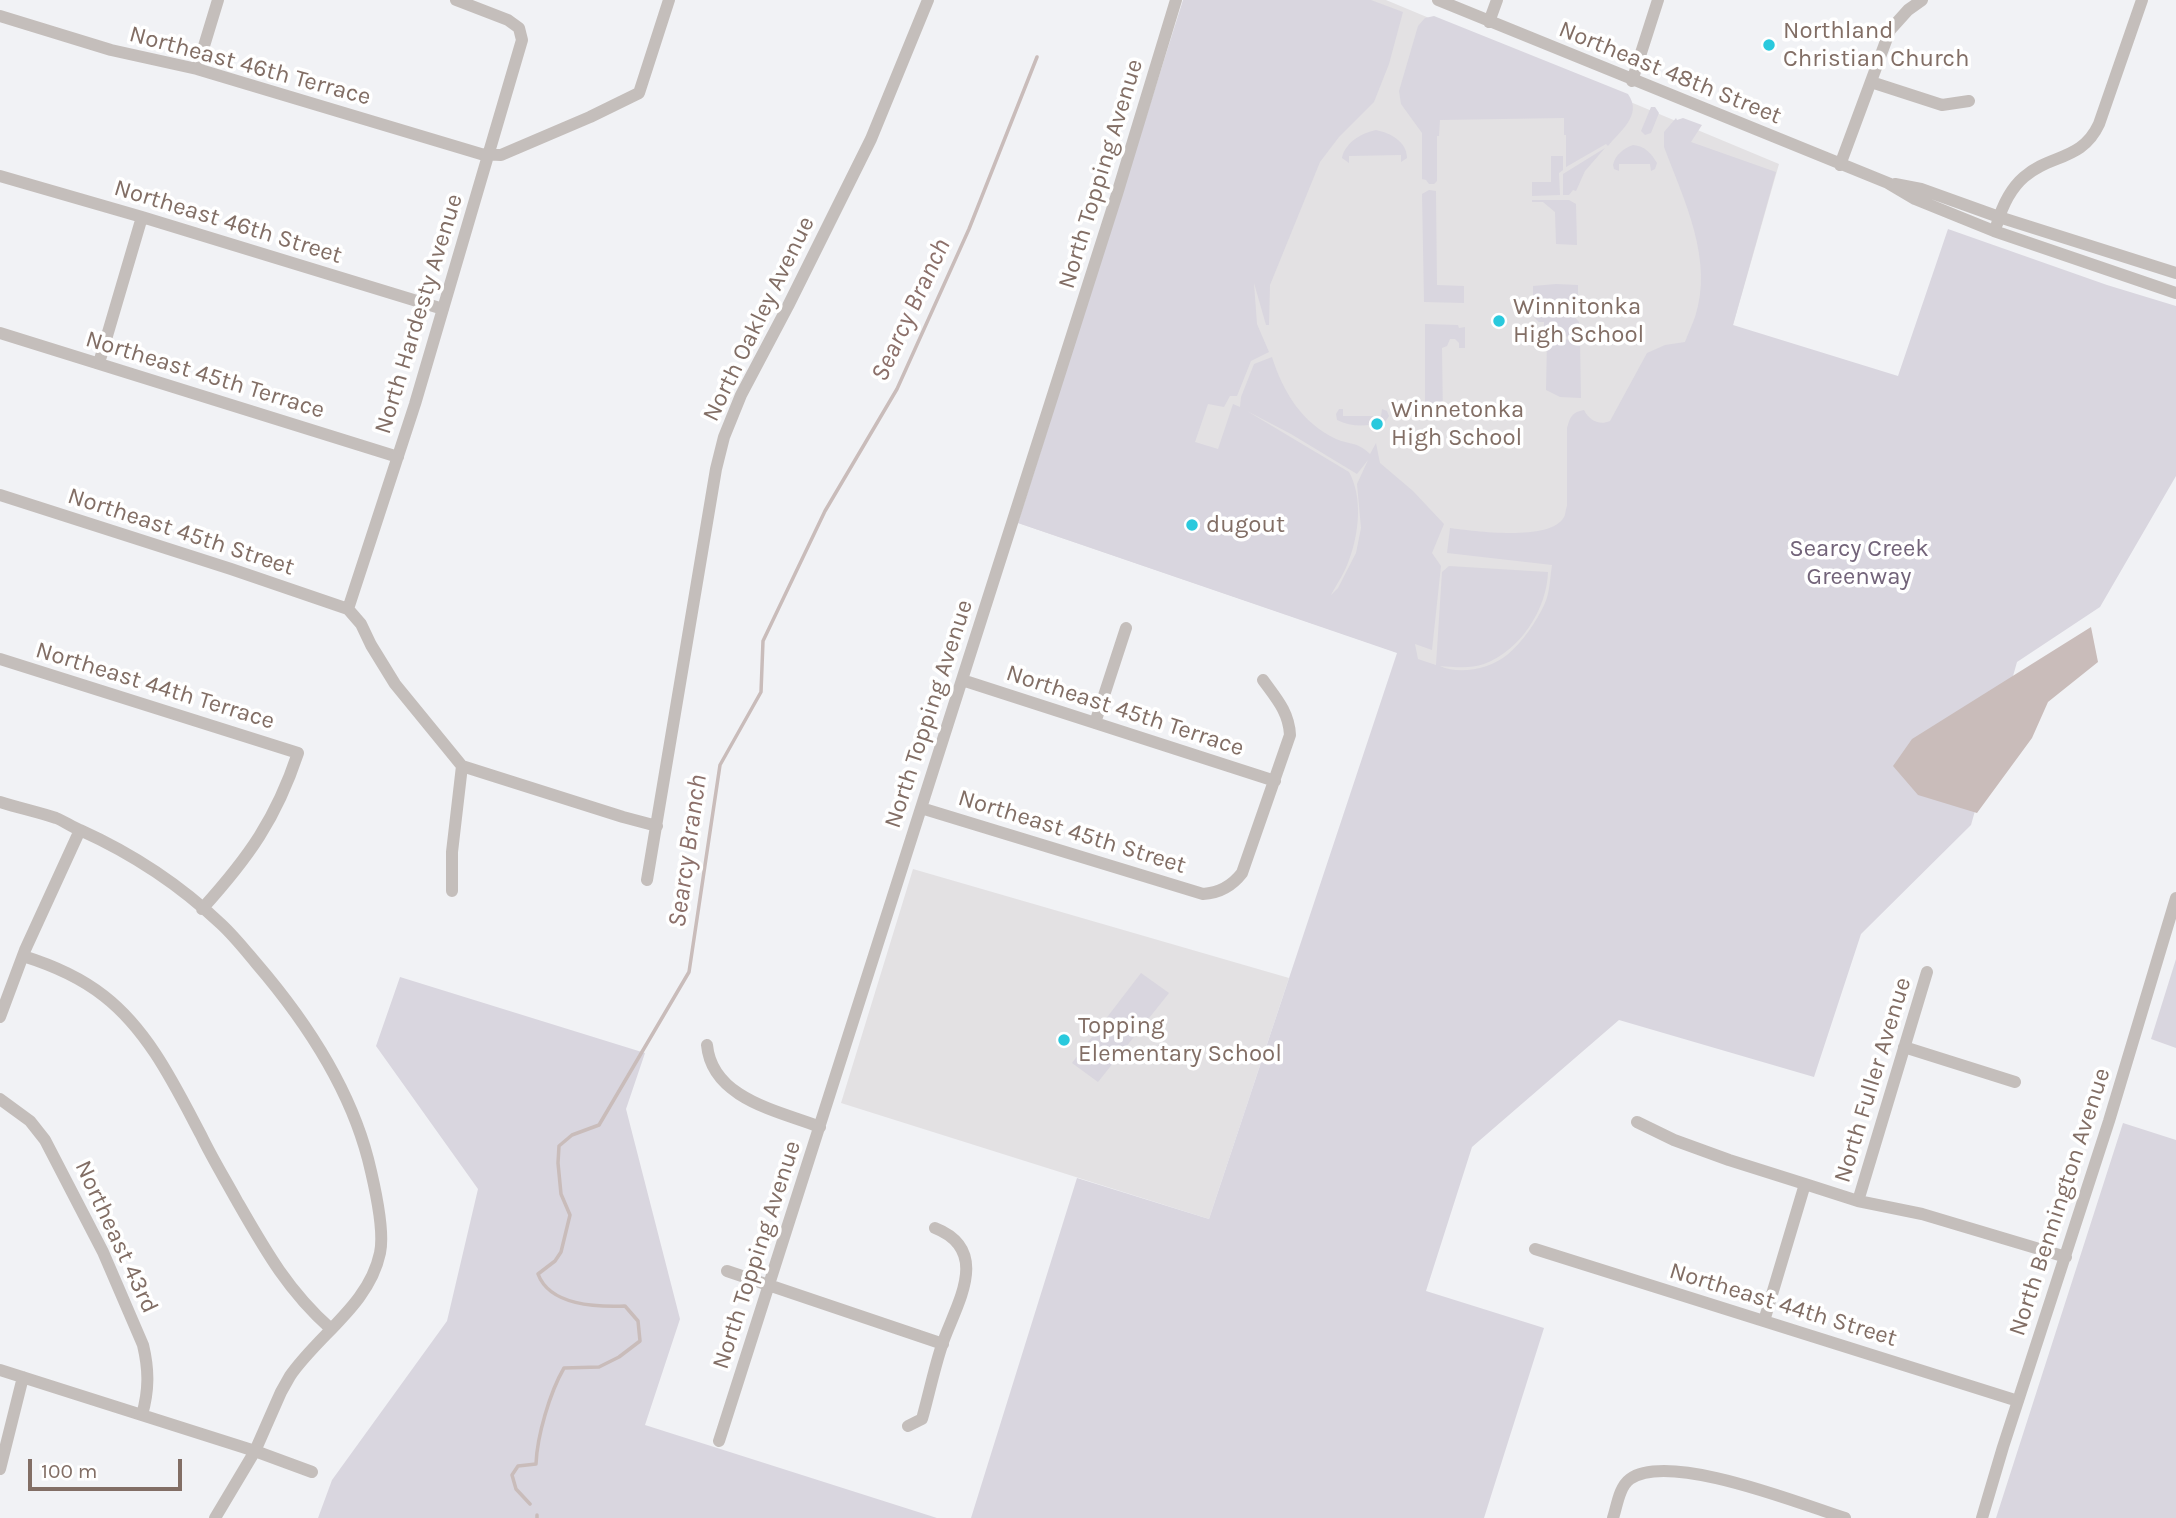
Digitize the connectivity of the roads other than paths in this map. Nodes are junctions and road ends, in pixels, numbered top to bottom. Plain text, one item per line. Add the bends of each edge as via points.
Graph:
1 (218, 0) edge
2 (456, 0) edge
3 (669, 0) edge
4 (928, 0) edge
5 (1177, 0) edge
6 (1437, 0) edge
7 (1497, 0) edge
8 (1658, 0) edge
9 (1922, 0) edge
10 (2142, 0) edge
11 (0, 16) edge
12 (1489, 22) junction
13 (197, 69) junction
14 (1632, 81) junction
15 (1871, 82) junction
16 (1969, 102) dead end
17 (489, 154) junction
18 (1840, 165) junction
19 (0, 176) edge
20 (1888, 183) junction
21 (142, 216) junction
22 (1999, 217) junction
23 (1994, 231) junction
24 (2176, 273) edge
25 (2176, 293) edge
26 (443, 309) junction
27 (0, 333) edge
28 (99, 363) junction
29 (398, 457) junction
30 (0, 495) edge
31 (348, 610) junction
32 (1126, 628) dead end
33 (0, 659) edge
34 (962, 680) junction
35 (1264, 680) dead end
36 (1095, 723) junction
37 (462, 766) junction
38 (1275, 781) junction
39 (0, 802) edge
40 (921, 808) junction
41 (657, 825) junction
42 (80, 830) junction
43 (647, 880) dead end
44 (452, 891) dead end
45 (2176, 898) edge
46 (202, 909) junction
47 (23, 957) junction
48 (1927, 972) dead end
49 (0, 1017) edge
50 (707, 1045) dead end
51 (1904, 1047) junction
52 (2015, 1082) dead end
53 (0, 1099) edge
54 (1637, 1122) dead end
55 (820, 1127) junction
56 (1805, 1184) junction
57 (1858, 1200) junction
58 (935, 1228) dead end
59 (1535, 1249) dead end
60 (2066, 1257) junction
61 (727, 1271) dead end
62 (769, 1286) junction
63 (1764, 1321) junction
64 (331, 1329) junction
65 (943, 1344) junction
66 (0, 1370) edge
67 (23, 1377) junction
68 (2018, 1401) junction
69 (142, 1415) junction
70 (908, 1426) dead end
71 (719, 1441) dead end
72 (255, 1451) junction
73 (0, 1469) edge
74 (313, 1472) dead end
75 (215, 1518) edge
76 (1613, 1518) edge
77 (1845, 1518) edge
78 (1982, 1518) edge

1 - 13 street
2 - 17 street, North Hardesty Avenue via 508,20 519,28 522,40
3 - 17 street via 639,93 501,155
4 - 41 street, North Oakley Avenue via 871,139 741,395 724,438
5 - 34 street, North Topping Avenue
6 - 12 street, Northeast 48th Street
7 - 12 street
8 - 14 street
9 - 15 street via 1890,30
10 - 22 street via 2092,136 2078,150 2024,177
11 - 13 street, Northeast 46th Terrace via 111,50
12 - 14 street, Northeast 48th Street
13 - 17 street, Northeast 46th Terrace
14 - 18 street, Northeast 48th Street
15 - 16 street via 1942,105
15 - 18 street
17 - 26 street, North Hardesty Avenue
18 - 20 street, Northeast 48th Street
19 - 21 street, Northeast 46th Street
20 - 22 street, Northeast 48th Street via 1921,189
20 - 23 street, Northeast 48th Street
21 - 26 street, Northeast 46th Street
21 - 28 street
22 - 23 street
22 - 24 street, Northeast 48th Street
23 - 25 street, Northeast 48th Street
26 - 29 street, North Hardesty Avenue
27 - 28 street, Northeast 45th Terrace
28 - 29 street, Northeast 45th Terrace
29 - 31 street, North Hardesty Avenue
30 - 31 street, Northeast 45th Street
31 - 37 street via 395,684
32 - 36 street
33 - 46 street, Northeast 44th Terrace via 298,752 259,840
34 - 36 street, Northeast 45th Terrace
34 - 40 street, North Topping Avenue
35 - 38 street via 1289,723 1287,748
36 - 38 street, Northeast 45th Terrace
37 - 41 street
37 - 44 street
38 - 40 street, Northeast 45th Street via 1242,873 1225,889 1210,894
39 - 42 street
40 - 55 street, North Topping Avenue
41 - 43 street, North Oakley Avenue
42 - 46 street via 136,860
42 - 47 street
45 - 60 street, North Bennington Avenue
46 - 64 street via 239,943 294,1009 324,1057 364,1145 378,1210 380,1253 367,1289
47 - 49 street
47 - 64 street via 85,983 131,1022 177,1090 270,1259
48 - 51 street, North Fuller Avenue
50 - 55 street via 717,1073 736,1093
51 - 52 street
51 - 57 street, North Fuller Avenue
53 - 69 street, Northeast 43rd via 30,1121 45,1140 103,1252 147,1360 148,1391
54 - 56 street via 1674,1140
55 - 62 street, North Topping Avenue
56 - 57 street
56 - 63 street
57 - 60 street
58 - 65 street via 959,1244 966,1265 965,1286
59 - 63 street, Northeast 44th Street
60 - 68 street, North Bennington Avenue
61 - 62 street
62 - 65 street
62 - 71 street, North Topping Avenue
63 - 68 street, Northeast 44th Street
64 - 72 street via 290,1376
65 - 70 street via 922,1419
66 - 67 street
67 - 69 street
67 - 73 street
68 - 78 street, North Bennington Avenue
69 - 72 street
72 - 74 street
72 - 75 street
76 - 77 street via 1630,1479 1651,1471 1684,1471

